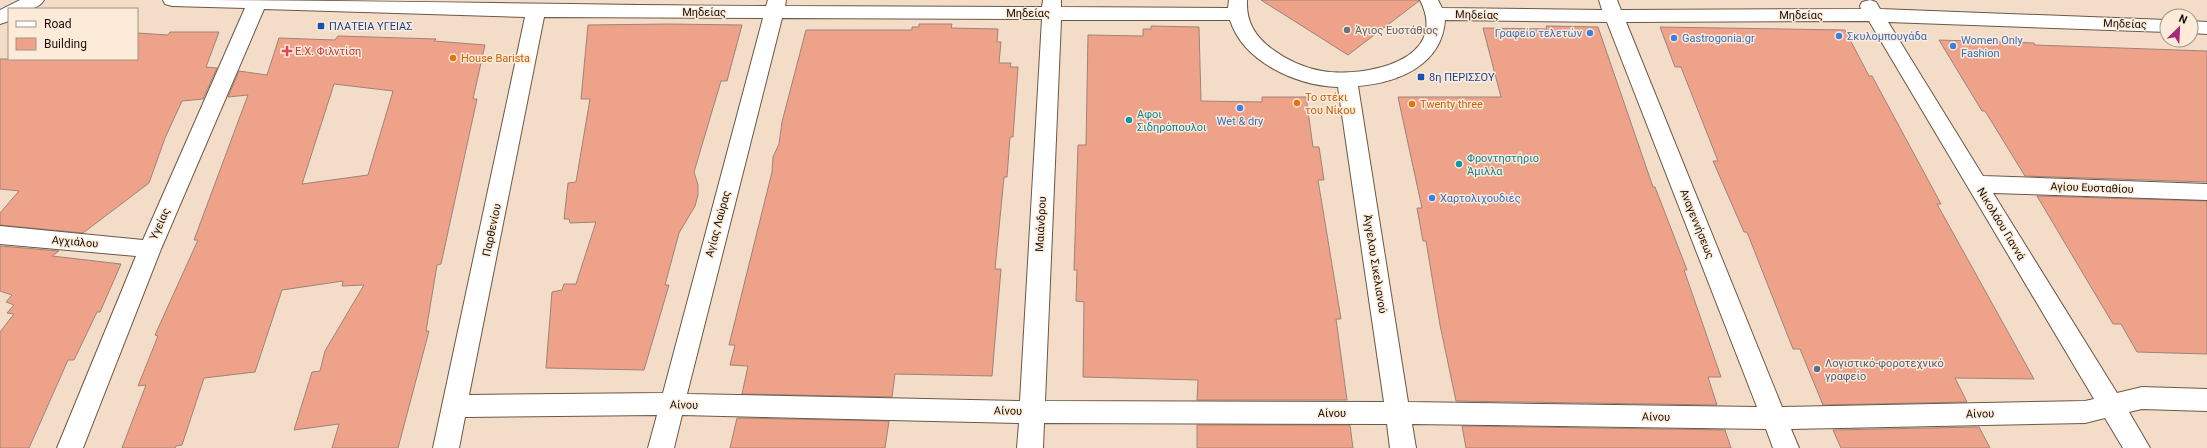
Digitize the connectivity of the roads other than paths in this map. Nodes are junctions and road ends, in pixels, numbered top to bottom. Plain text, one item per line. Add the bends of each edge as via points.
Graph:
1 (35, 0) edge
2 (172, 0) edge
3 (257, 3) junction
4 (559, 6) edge
5 (775, 6) edge
6 (1052, 7) edge
7 (1237, 7) edge
8 (1432, 7) edge
9 (1870, 7) edge
10 (19, 8) edge
11 (1611, 8) edge
12 (536, 11) junction
13 (2159, 25) edge
14 (1347, 80) junction
15 (1977, 184) junction
16 (2207, 192) edge
17 (0, 235) edge
18 (150, 249) junction
19 (2207, 400) edge
20 (671, 404) junction
21 (455, 406) junction
22 (2111, 406) junction
23 (1032, 412) junction
24 (1398, 413) junction
25 (1774, 418) junction
26 (70, 448) edge
27 (446, 448) edge
28 (661, 448) edge
29 (1030, 448) edge
30 (1403, 448) edge
31 (1786, 448) edge
32 (2137, 448) edge

1 - 10 street
2 - 3 street, Μηδείας
3 - 12 street, Μηδείας
3 - 18 street, Υγείας
4 - 5 street, Μηδείας
4 - 12 street, Μηδείας
5 - 6 street, Μηδείας
5 - 20 street, Αγίας Λαύρας
6 - 7 street, Μηδείας
6 - 23 street, Μαιάνδρου
7 - 14 street via 1244,31 1260,50 1284,66 1314,76
8 - 11 street, Μηδείας
8 - 14 street via 1434,34 1427,49 1408,66 1380,77
9 - 11 street, Μηδείας
9 - 13 street, Μηδείας
9 - 15 street, Νικολάου Γιαννά
11 - 25 street, Αναγεννήσεως
12 - 21 street, Παρθενίου
14 - 24 street, Άγγελου Σικελιανού
15 - 16 street, Αγίου Ευσταθίου
15 - 22 street, Νικολάου Γιαννά
17 - 18 street, Αγχιάλου
18 - 26 street, Υγείας
19 - 22 street, Αίνου via 2142,398
20 - 21 street, Αίνου
20 - 23 street, Αίνου
20 - 28 street, Αγίας Λαύρας
21 - 27 street, Παρθενίου
22 - 25 street, Αίνου via 2085,412
22 - 32 street, Νικολάου Γιαννά
23 - 24 street, Αίνου
23 - 29 street, Μαιάνδρου
24 - 25 street, Αίνου
24 - 30 street, Άγγελου Σικελιανού
25 - 31 street, Αναγεννήσεως

